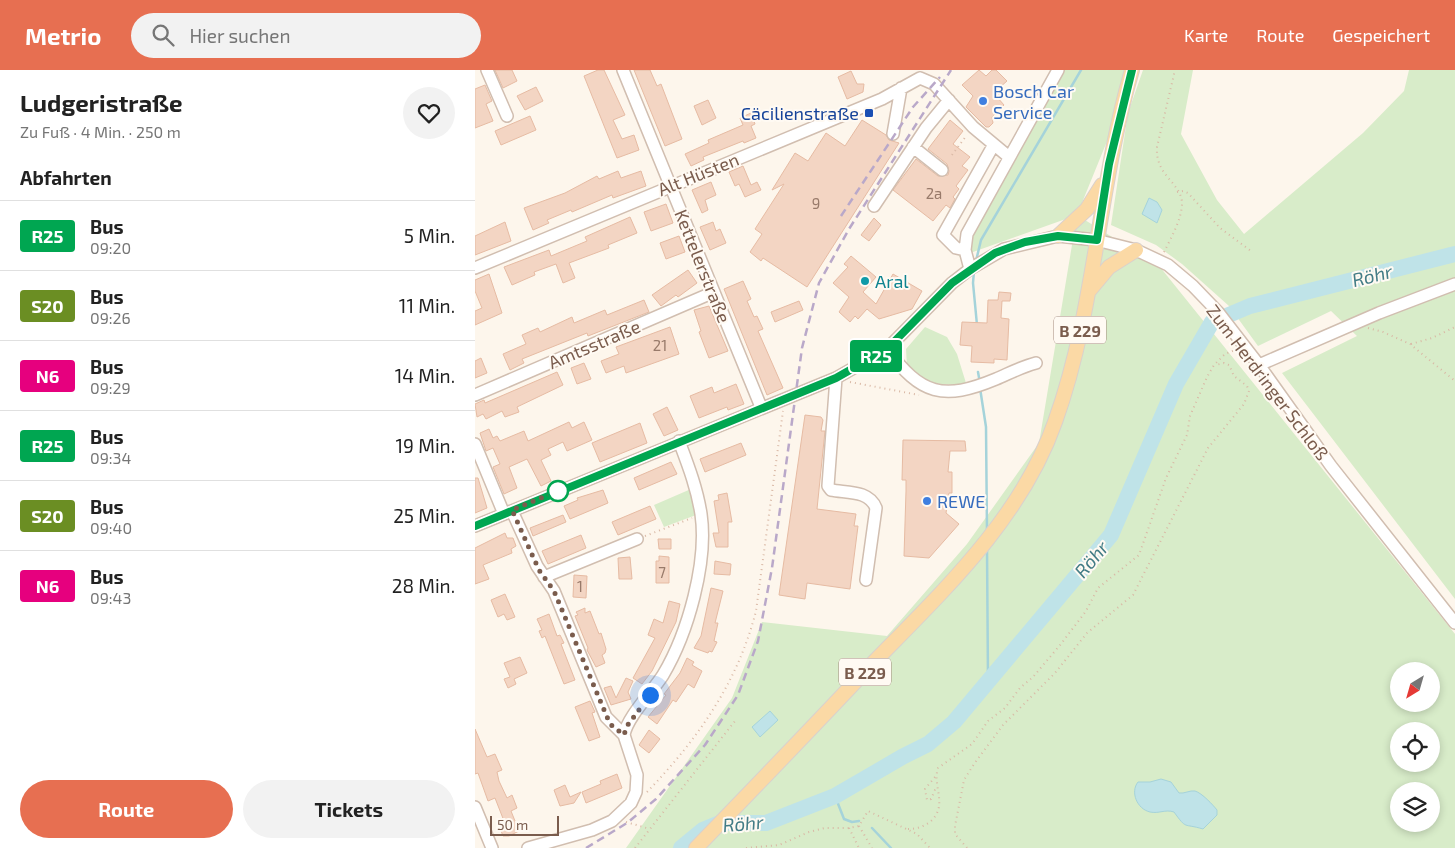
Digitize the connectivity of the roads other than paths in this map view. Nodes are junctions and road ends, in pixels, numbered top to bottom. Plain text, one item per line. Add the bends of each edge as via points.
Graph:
1 (487, 70) edge
2 (623, 70) edge
3 (1059, 70) edge
4 (1132, 70) edge
5 (918, 74) edge
6 (901, 88) junction
7 (949, 100) junction
8 (507, 116) dead end
9 (893, 134) dead end
10 (993, 146) junction
11 (913, 148) junction
12 (1009, 157) junction
13 (943, 170) dead end
14 (1105, 180) junction
15 (670, 185) junction
16 (874, 206) dead end
17 (1058, 236) junction
18 (1097, 240) junction
19 (965, 250) junction
20 (1136, 250) junction
21 (475, 268) edge
22 (970, 269) junction
23 (1455, 284) edge
24 (714, 292) junction
25 (1089, 292) junction
26 (887, 349) junction
27 (1035, 363) dead end
28 (1259, 365) junction
29 (836, 378) junction
30 (475, 395) edge
31 (761, 407) junction
32 (679, 441) junction
33 (475, 444) edge
34 (508, 512) junction
35 (475, 526) edge
36 (637, 539) road end
37 (544, 577) junction
38 (866, 580) dead end
39 (1455, 623) edge
40 (624, 735) junction
41 (475, 807) edge
42 (492, 848) edge
43 (528, 848) edge
44 (696, 848) edge

1 - 8 street
2 - 15 street, Kettelerstraße
3 - 12 street
4 - 14 main road, B 229
5 - 6 street, Alt Hüsten
5 - 7 street
6 - 9 street
6 - 15 street, Alt Hüsten via 851,112
7 - 10 street
7 - 11 street
10 - 12 street
10 - 19 street via 943,235 956,248
11 - 13 street
11 - 16 street
12 - 19 street via 967,234
14 - 17 main road via 1087,208
14 - 18 main road, B 229
15 - 21 street, Alt Hüsten
15 - 24 street, Kettelerstraße
17 - 18 street, Zum Herdringer Schloß
17 - 22 street, Zum Herdringer Schloß via 1020,244
18 - 20 street, Zum Herdringer Schloß
18 - 25 main road, B 229
19 - 22 street
20 - 25 main road via 1109,267
20 - 28 street, Zum Herdringer Schloß via 1160,260 1193,286 1218,312
22 - 26 street, Zum Herdringer Schloß
23 - 28 street
24 - 30 street, Amtsstraße
24 - 31 street, Kettelerstraße
25 - 44 main road, B 229 via 1055,423 1026,481 998,526 973,557
26 - 27 street via 907,375 926,388 951,391 979,385
26 - 29 street, Zum Herdringer Schloß
28 - 39 street, Zum Herdringer Schloß via 1331,466
29 - 31 street, Zum Herdringer Schloß
29 - 38 street via 828,486 831,490 865,495 873,500 876,508
31 - 32 street, Zum Herdringer Schloß
32 - 34 street, Zum Herdringer Schloß
32 - 40 street via 695,484 701,515 698,572 686,627 667,669
33 - 34 street
34 - 35 street, Zum Herdringer Schloß
34 - 37 street
36 - 37 street
37 - 40 street via 554,591 607,718
40 - 43 street via 637,775 636,792 621,815 601,827
41 - 42 street

